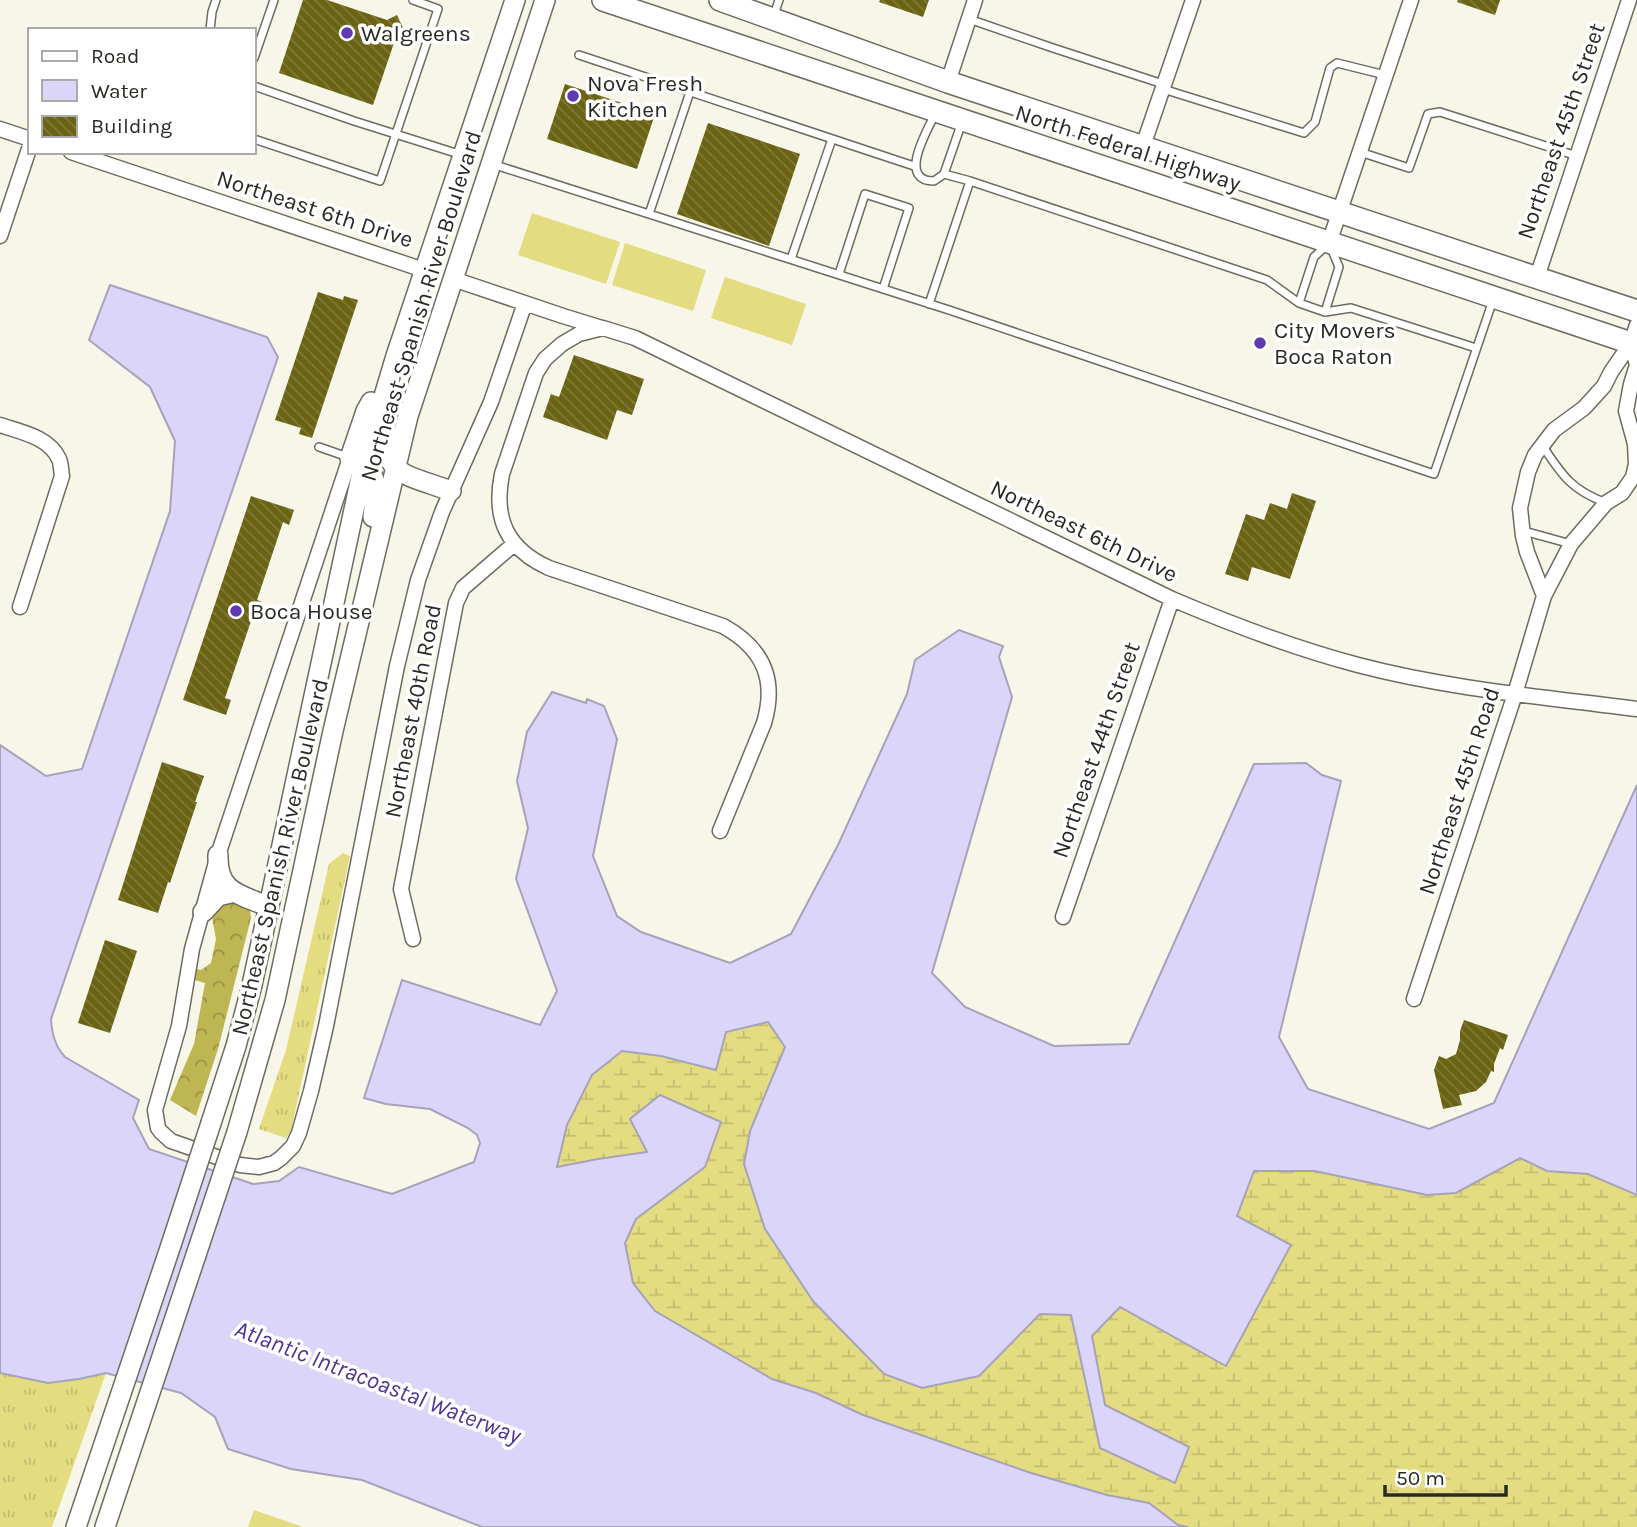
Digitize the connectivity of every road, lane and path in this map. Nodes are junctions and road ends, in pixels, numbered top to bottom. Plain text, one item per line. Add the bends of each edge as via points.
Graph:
1 (216, 0) edge
2 (274, 0) edge
3 (413, 0) edge
4 (515, 0) edge
5 (545, 0) edge
6 (603, 0) edge
7 (975, 0) edge
8 (1193, 0) edge
9 (1411, 0) edge
10 (1629, 0) edge
11 (725, 1) edge
12 (776, 9) edge
13 (969, 19) junction
14 (210, 28) edge
15 (256, 52) edge
16 (579, 55) dead end
17 (1386, 75) junction
18 (948, 82) junction
19 (256, 87) edge
20 (1163, 87) junction
21 (690, 92) junction
22 (881, 93) junction
23 (1003, 100) junction
24 (936, 112) junction
25 (963, 121) junction
26 (0, 129) edge
27 (396, 135) junction
28 (28, 138) edge
29 (832, 139) junction
30 (256, 140) edge
31 (1143, 146) junction
32 (28, 152) edge
33 (1360, 152) junction
34 (77, 154) edge
35 (463, 155) junction
36 (1577, 156) junction
37 (491, 164) junction
38 (914, 166) junction
39 (944, 174) junction
40 (970, 181) junction
41 (1340, 212) junction
42 (649, 214) junction
43 (0, 236) edge
44 (1329, 243) junction
45 (791, 259) junction
46 (424, 270) junction
47 (839, 274) junction
48 (1536, 277) junction
49 (453, 279) junction
50 (883, 289) junction
51 (1493, 298) junction
52 (525, 303) junction
53 (1298, 303) junction
54 (929, 304) junction
55 (1637, 311) edge
56 (1325, 312) junction
57 (604, 328) junction
58 (1635, 338) edge
59 (1476, 348) junction
60 (396, 356) junction
61 (0, 425) edge
62 (1542, 445) junction
63 (319, 447) dead end
64 (357, 461) junction
65 (395, 467) junction
66 (451, 491) junction
67 (1606, 503) junction
68 (1523, 531) junction
69 (514, 544) junction
70 (1571, 544) junction
71 (1545, 596) junction
72 (1172, 599) junction
73 (363, 605) junction
74 (20, 607) dead end
75 (1515, 694) junction
76 (1637, 709) edge
77 (720, 831) dead end
78 (218, 855) junction
79 (235, 892) junction
80 (270, 907) junction
81 (203, 912) junction
82 (1063, 917) dead end
83 (413, 939) dead end
84 (1414, 999) dead end
85 (76, 1527) edge
86 (105, 1527) edge

1 - 14 lane
2 - 15 lane
3 - 27 lane via 438,9
4 - 35 main road, Northeast Spanish River Boulevard
5 - 37 main road, Northeast Spanish River Boulevard
6 - 22 main road, North Federal Highway
7 - 13 street
8 - 20 street
9 - 17 street
10 - 36 street, Northeast 45th Street
11 - 12 main road, North Federal Highway
12 - 18 main road, North Federal Highway
13 - 18 street
13 - 20 lane
16 - 21 lane
17 - 20 lane via 1336,63 1330,68 1315,122 1304,134
17 - 33 street
18 - 22 main road via 933,90
18 - 23 main road, North Federal Highway
19 - 27 lane
20 - 31 street
21 - 29 lane
21 - 42 lane
22 - 24 main road, North Federal Highway
23 - 24 main road via 964,98
23 - 31 main road, North Federal Highway
24 - 25 main road, North Federal Highway
24 - 38 lane
25 - 39 lane
25 - 44 main road, North Federal Highway
26 - 28 street
27 - 30 lane via 380,181
27 - 35 lane
29 - 38 lane
29 - 45 lane
31 - 41 main road, North Federal Highway
32 - 43 street
33 - 36 lane via 1409,168 1428,114 1440,112
33 - 41 street
34 - 46 street, Northeast 6th Drive
35 - 46 main road, Northeast Spanish River Boulevard
36 - 48 street, Northeast 45th Street
37 - 42 lane
37 - 49 main road, Northeast Spanish River Boulevard
38 - 39 lane via 928,181
39 - 40 lane
40 - 53 lane via 1267,279
40 - 54 lane
41 - 44 street
41 - 48 main road, North Federal Highway
42 - 45 lane
44 - 51 main road, North Federal Highway
44 - 53 lane via 1314,257
44 - 56 lane via 1339,267
45 - 47 lane
46 - 60 main road, Northeast Spanish River Boulevard
47 - 50 lane
47 - 50 lane via 865,194 909,208
48 - 55 main road, North Federal Highway
49 - 52 street, Northeast 6th Drive
49 - 65 main road, Northeast Spanish River Boulevard
50 - 54 lane
51 - 58 main road, North Federal Highway
51 - 59 lane
52 - 57 street, Northeast 6th Drive
52 - 66 street, Northeast Spanish River Boulevard via 491,402
53 - 56 lane
54 - 59 lane via 1434,474
56 - 59 lane via 1351,308
57 - 69 street via 562,344 536,373 499,491 503,524
57 - 72 street, Northeast 6th Drive via 635,338
58 - 62 street via 1595,397
58 - 67 street, Northeast 45th Road via 1637,365 1626,411 1636,464 1622,493
60 - 64 main road, Northeast Spanish River Boulevard
60 - 65 main road via 384,442
61 - 74 street via 48,444 59,459 62,476
62 - 67 lane via 1565,478
62 - 68 street via 1524,489 1520,508
63 - 64 lane
64 - 73 main road via 370,471 375,489
64 - 78 street, Northeast Spanish River Boulevard
64 - 80 main road, Northeast Spanish River Boulevard
65 - 66 main road via 408,477
65 - 73 main road, Northeast Spanish River Boulevard
66 - 81 street, Northeast Spanish River Boulevard via 404,634 306,1110 293,1146 266,1166 247,1167 184,1146 166,1137 156,1122 156,1102 175,1042
67 - 70 street, Northeast 45th Road
68 - 70 lane
68 - 71 street
69 - 77 street via 549,568 723,626 755,652 767,674 769,707
69 - 83 street, Northeast 40th Road via 463,587 456,603 401,889
70 - 71 street, Northeast 45th Road
71 - 75 street, Northeast 45th Road
72 - 75 street, Northeast 6th Drive via 1250,631 1360,666
72 - 82 street, Northeast 44th Street
73 - 86 main road, Northeast Spanish River Boulevard, bridge via 275,1000 237,1132
75 - 76 street, Northeast 6th Drive
75 - 84 street, Northeast 45th Road
78 - 79 main road via 222,879
78 - 81 street, Northeast Spanish River Boulevard
79 - 80 main road
79 - 81 main road via 218,896
80 - 85 main road, Northeast Spanish River Boulevard, bridge via 244,1016 211,1123

